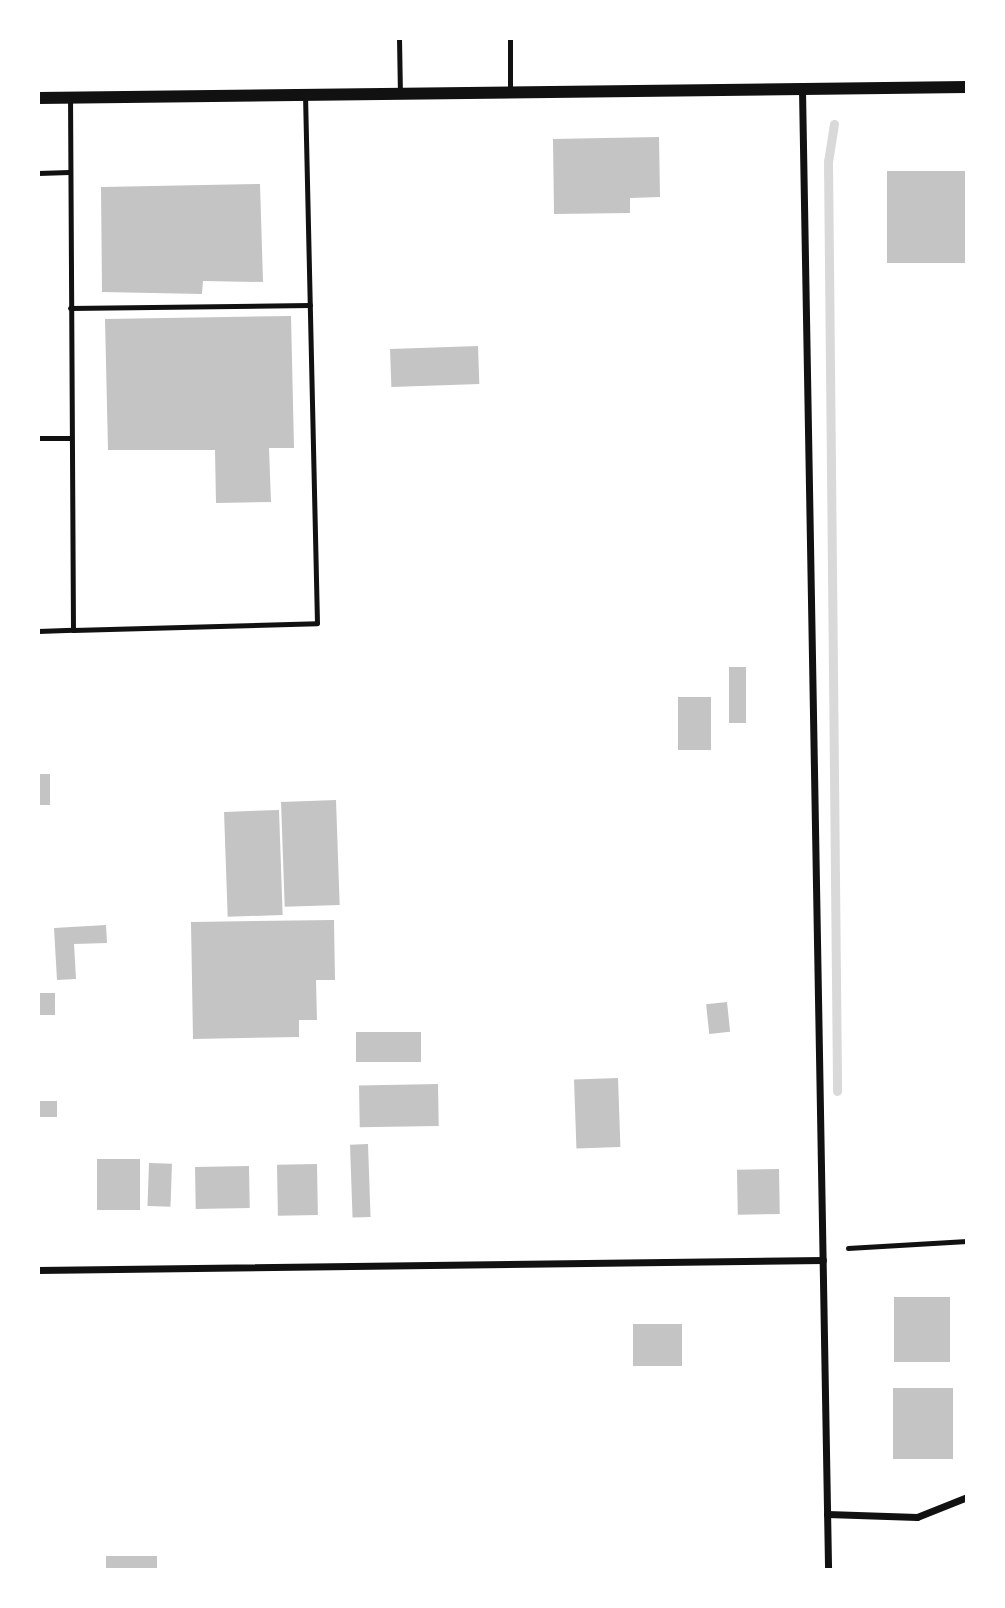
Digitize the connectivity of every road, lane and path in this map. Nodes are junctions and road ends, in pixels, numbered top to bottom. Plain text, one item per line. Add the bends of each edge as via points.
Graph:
1 (399, 38) edge
2 (510, 38) edge
3 (967, 87) edge
4 (802, 90) junction
5 (400, 94) junction
6 (510, 94) junction
7 (305, 95) junction
8 (70, 97) junction
9 (38, 98) edge
10 (69, 172) junction
11 (38, 173) edge
12 (310, 304) junction
13 (70, 308) junction
14 (38, 438) edge
15 (71, 438) junction
16 (73, 630) junction
17 (38, 631) edge
18 (967, 1241) edge
19 (848, 1248) dead end
20 (823, 1260) junction
21 (38, 1270) edge
22 (967, 1497) edge
23 (827, 1514) junction
24 (828, 1570) edge

1 - 5 lane
2 - 6 lane
3 - 4 street
4 - 6 street
4 - 20 street
5 - 6 street
5 - 7 street
7 - 8 street
7 - 12 lane
8 - 9 street
8 - 10 lane
10 - 11 lane
10 - 13 lane
12 - 13 lane
12 - 16 lane via 317,623
13 - 15 lane
14 - 15 lane
15 - 16 lane
16 - 17 lane
18 - 19 path
20 - 21 street
20 - 23 street
22 - 23 street via 917,1517
23 - 24 street

